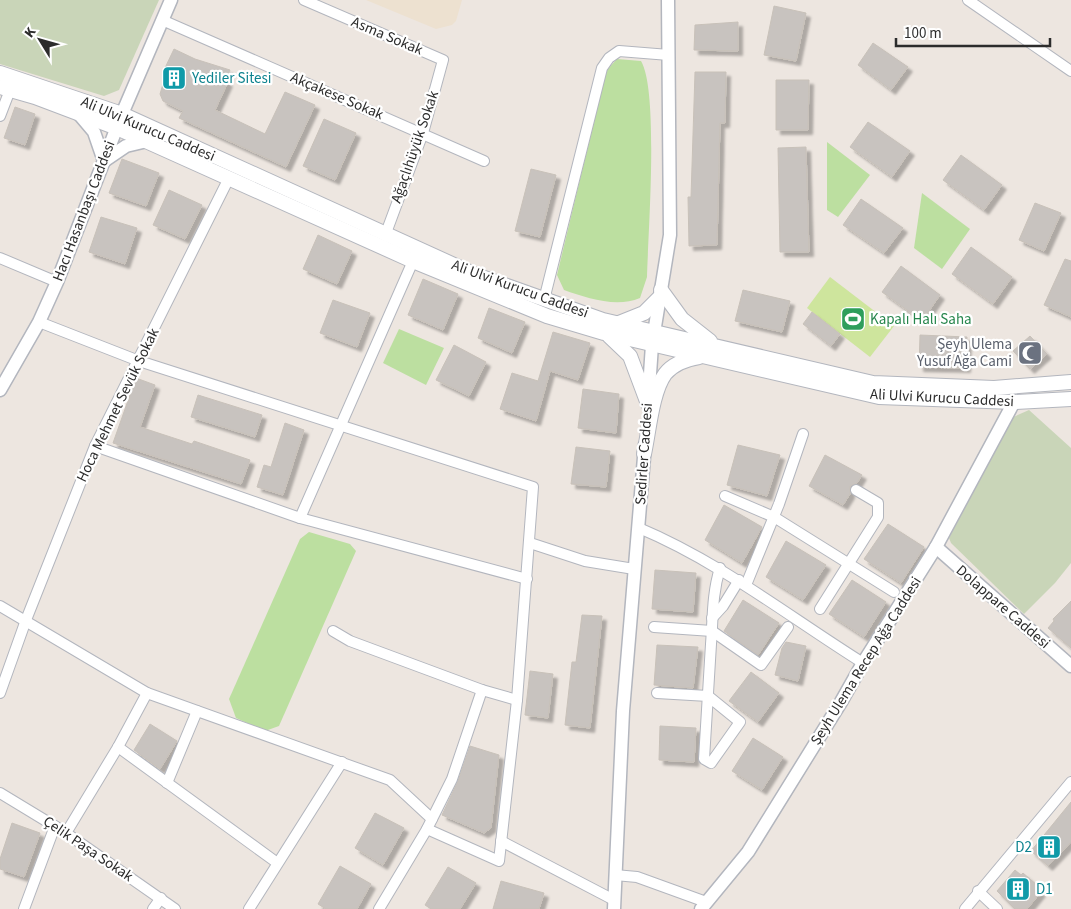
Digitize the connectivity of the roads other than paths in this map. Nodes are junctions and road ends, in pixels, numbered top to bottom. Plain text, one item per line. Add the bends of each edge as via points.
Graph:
1 (171, 0) edge
2 (304, 0) edge
3 (668, 0) edge
4 (968, 0) edge
5 (162, 20) junction
6 (670, 55) junction
7 (443, 60) joint
8 (1071, 72) edge
9 (0, 73) edge
10 (5, 88) edge
11 (78, 113) junction
12 (122, 114) junction
13 (0, 116) edge
14 (117, 128) junction
15 (423, 133) junction
16 (147, 141) junction
17 (104, 161) junction
18 (484, 161) dead end
19 (229, 178) junction
20 (386, 233) junction
21 (0, 258) edge
22 (413, 261) junction
23 (57, 282) junction
24 (661, 294) junction
25 (544, 300) junction
26 (39, 322) junction
27 (619, 323) junction
28 (604, 333) junction
29 (654, 338) junction
30 (716, 346) junction
31 (701, 356) junction
32 (139, 361) junction
33 (1071, 382) edge
34 (0, 390) edge
35 (1071, 399) edge
36 (1014, 402) junction
37 (648, 404) junction
38 (342, 426) junction
39 (803, 434) dead end
40 (95, 446) junction
41 (644, 454) junction
42 (856, 490) dead end
43 (725, 496) dead end
44 (774, 517) junction
45 (300, 518) junction
46 (639, 528) junction
47 (530, 543) junction
48 (936, 548) junction
49 (849, 563) junction
50 (720, 568) junction
51 (634, 569) junction
52 (527, 579) junction
53 (742, 582) junction
54 (894, 592) dead end
55 (0, 606) edge
56 (820, 609) dead end
57 (712, 618) junction
58 (26, 620) junction
59 (654, 627) dead end
60 (788, 627) dead end
61 (712, 631) junction
62 (333, 632) dead end
63 (863, 663) junction
64 (1071, 666) edge
65 (482, 690) junction
66 (147, 693) junction
67 (657, 693) dead end
68 (0, 694) edge
69 (708, 696) junction
70 (517, 700) junction
71 (197, 710) junction
72 (118, 748) junction
73 (342, 762) junction
74 (1071, 782) edge
75 (167, 783) junction
76 (0, 793) edge
77 (432, 819) junction
78 (55, 826) junction
79 (426, 829) junction
80 (66, 833) junction
81 (501, 841) junction
82 (276, 862) junction
83 (614, 875) junction
84 (978, 891) junction
85 (161, 898) junction
86 (614, 905) edge
87 (706, 907) edge
88 (24, 909) edge
89 (153, 909) edge
90 (175, 909) edge
91 (249, 909) edge
92 (380, 909) edge
93 (965, 909) edge
94 (997, 909) edge

1 - 5 street, Hacı Hasanbaşı Caddesi
2 - 7 street, Asma Sokak
3 - 6 street, Sedirler Caddesi
4 - 8 street
5 - 12 street, Hacı Hasanbaşı Caddesi
5 - 15 street, Akçakese Sokak
6 - 24 street, Sedirler Caddesi via 670,235
6 - 25 street via 619,51 602,68
7 - 15 street, Ağaçlıhüyük Sokak
9 - 12 main road, Ali Ulvi Kurucu Caddesi
10 - 11 main road, Ali Ulvi Kurucu Caddesi
10 - 13 street
11 - 14 main road, Ali Ulvi Kurucu Caddesi
11 - 17 street via 94,132
12 - 14 street, Hacı Hasanbaşı Caddesi
12 - 20 main road, Ali Ulvi Kurucu Caddesi
14 - 16 main road, Ali Ulvi Kurucu Caddesi
14 - 17 street, Hacı Hasanbaşı Caddesi
15 - 18 street, Akçakese Sokak
15 - 20 street, Ağaçlıhüyük Sokak
16 - 17 street via 126,146
16 - 19 main road, Ali Ulvi Kurucu Caddesi
17 - 23 street, Hacı Hasanbaşı Caddesi
19 - 22 main road, Ali Ulvi Kurucu Caddesi
19 - 32 street, Hoca Mehmet Sevük Sokak
20 - 25 main road, Ali Ulvi Kurucu Caddesi via 476,275
21 - 23 street
22 - 28 main road, Ali Ulvi Kurucu Caddesi via 547,316
22 - 38 street
23 - 26 street, Hacı Hasanbaşı Caddesi
24 - 27 main road via 644,313
24 - 29 street, Sedirler Caddesi
24 - 30 main road via 682,318
25 - 27 main road, Ali Ulvi Kurucu Caddesi
26 - 32 street
26 - 34 street, Hacı Hasanbaşı Caddesi
27 - 29 main road, Ali Ulvi Kurucu Caddesi
28 - 29 main road, Ali Ulvi Kurucu Caddesi
28 - 37 main road via 630,356
29 - 30 main road, Ali Ulvi Kurucu Caddesi
29 - 31 main road, Ali Ulvi Kurucu Caddesi
29 - 37 street, Sedirler Caddesi
30 - 33 main road, Ali Ulvi Kurucu Caddesi via 873,383 994,388
31 - 36 main road, Ali Ulvi Kurucu Caddesi via 880,397
31 - 41 main road via 686,360 666,373 659,385
32 - 38 street
32 - 40 street, Hoca Mehmet Sevük Sokak
35 - 36 main road, Ali Ulvi Kurucu Caddesi
36 - 48 street, Şeyh Ulema Recep Ağa Caddesi
37 - 41 street, Sedirler Caddesi
38 - 45 street
38 - 47 street via 533,487
39 - 44 street
40 - 45 street
40 - 58 street, Hoca Mehmet Sevük Sokak
41 - 46 street, Sedirler Caddesi
42 - 49 street via 878,503 878,517
43 - 44 street
44 - 49 street
44 - 53 street
45 - 52 street
46 - 50 street
46 - 51 street, Sedirler Caddesi
47 - 51 street via 584,560
47 - 52 street
48 - 63 street, Şeyh Ulema Recep Ağa Caddesi
48 - 64 street, Dolappare Caddesi
49 - 54 street
49 - 56 street
50 - 53 street
50 - 57 street
51 - 83 street, Sedirler Caddesi
52 - 70 street
53 - 57 street
53 - 63 street
55 - 58 street
57 - 61 street
58 - 66 street
58 - 68 street, Hoca Mehmet Sevük Sokak
59 - 61 street
60 - 61 street via 761,665
61 - 69 street
62 - 65 street
63 - 87 street, Şeyh Ulema Recep Ağa Caddesi via 748,852
65 - 70 street
65 - 77 street via 454,772
66 - 71 street
66 - 72 street
67 - 69 street
69 - 69 street via 740,722 711,763 704,759
70 - 81 street
71 - 73 street
71 - 75 street
72 - 75 street
72 - 80 street
73 - 77 street via 390,780
73 - 82 street
74 - 84 street
75 - 82 street
76 - 78 street, Çelik Paşa Sokak
77 - 79 street
78 - 80 street, Çelik Paşa Sokak
78 - 88 street
79 - 81 street via 499,861
79 - 92 street
80 - 85 street, Çelik Paşa Sokak
81 - 86 street
82 - 91 street
83 - 86 street, Sedirler Caddesi
83 - 87 street via 637,876
84 - 93 street
84 - 94 street
85 - 89 street
85 - 90 street, Çelik Paşa Sokak

